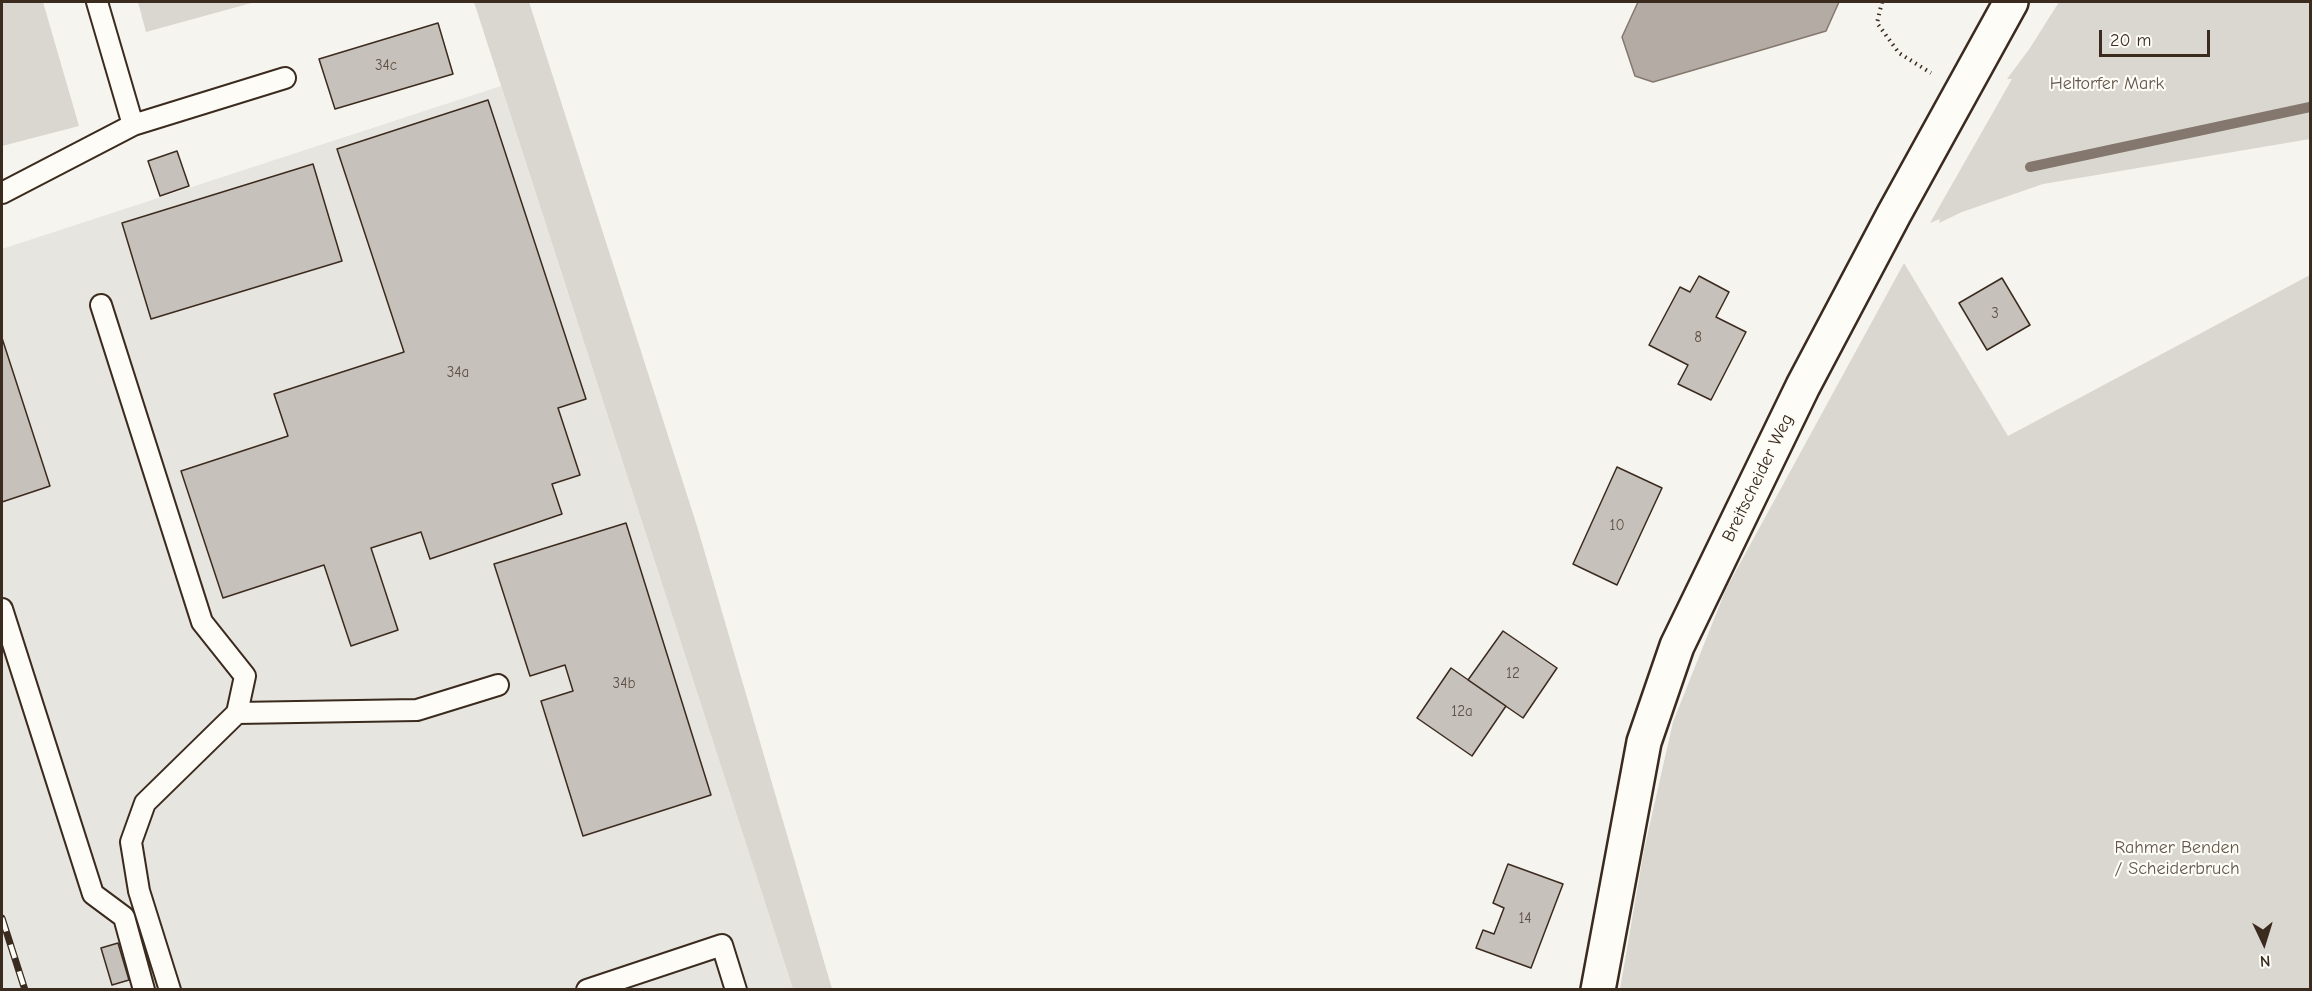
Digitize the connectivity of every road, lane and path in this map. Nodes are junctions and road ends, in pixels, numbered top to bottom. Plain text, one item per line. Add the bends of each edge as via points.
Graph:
1 (97, 2) edge
2 (1882, 2) edge
3 (2011, 2) edge
4 (285, 78) dead end
5 (1964, 90) junction
6 (133, 125) junction
7 (2, 193) edge
8 (100, 305) dead end
9 (2, 609) edge
10 (498, 685) dead end
11 (237, 713) junction
12 (144, 990) edge
13 (170, 990) edge
14 (587, 990) edge
15 (736, 990) edge
16 (1598, 990) edge

1 - 6 lane
2 - 5 path via 1877,23 1899,53
3 - 5 main road, Breitscheider Weg
4 - 6 lane
5 - 16 main road, Breitscheider Weg via 1803,386 1677,646 1644,742
6 - 7 lane
8 - 11 lane via 202,622 245,676
9 - 12 lane via 93,894 124,917
10 - 11 lane via 417,710
11 - 13 lane via 145,803 131,842 139,891
14 - 15 lane via 722,945

